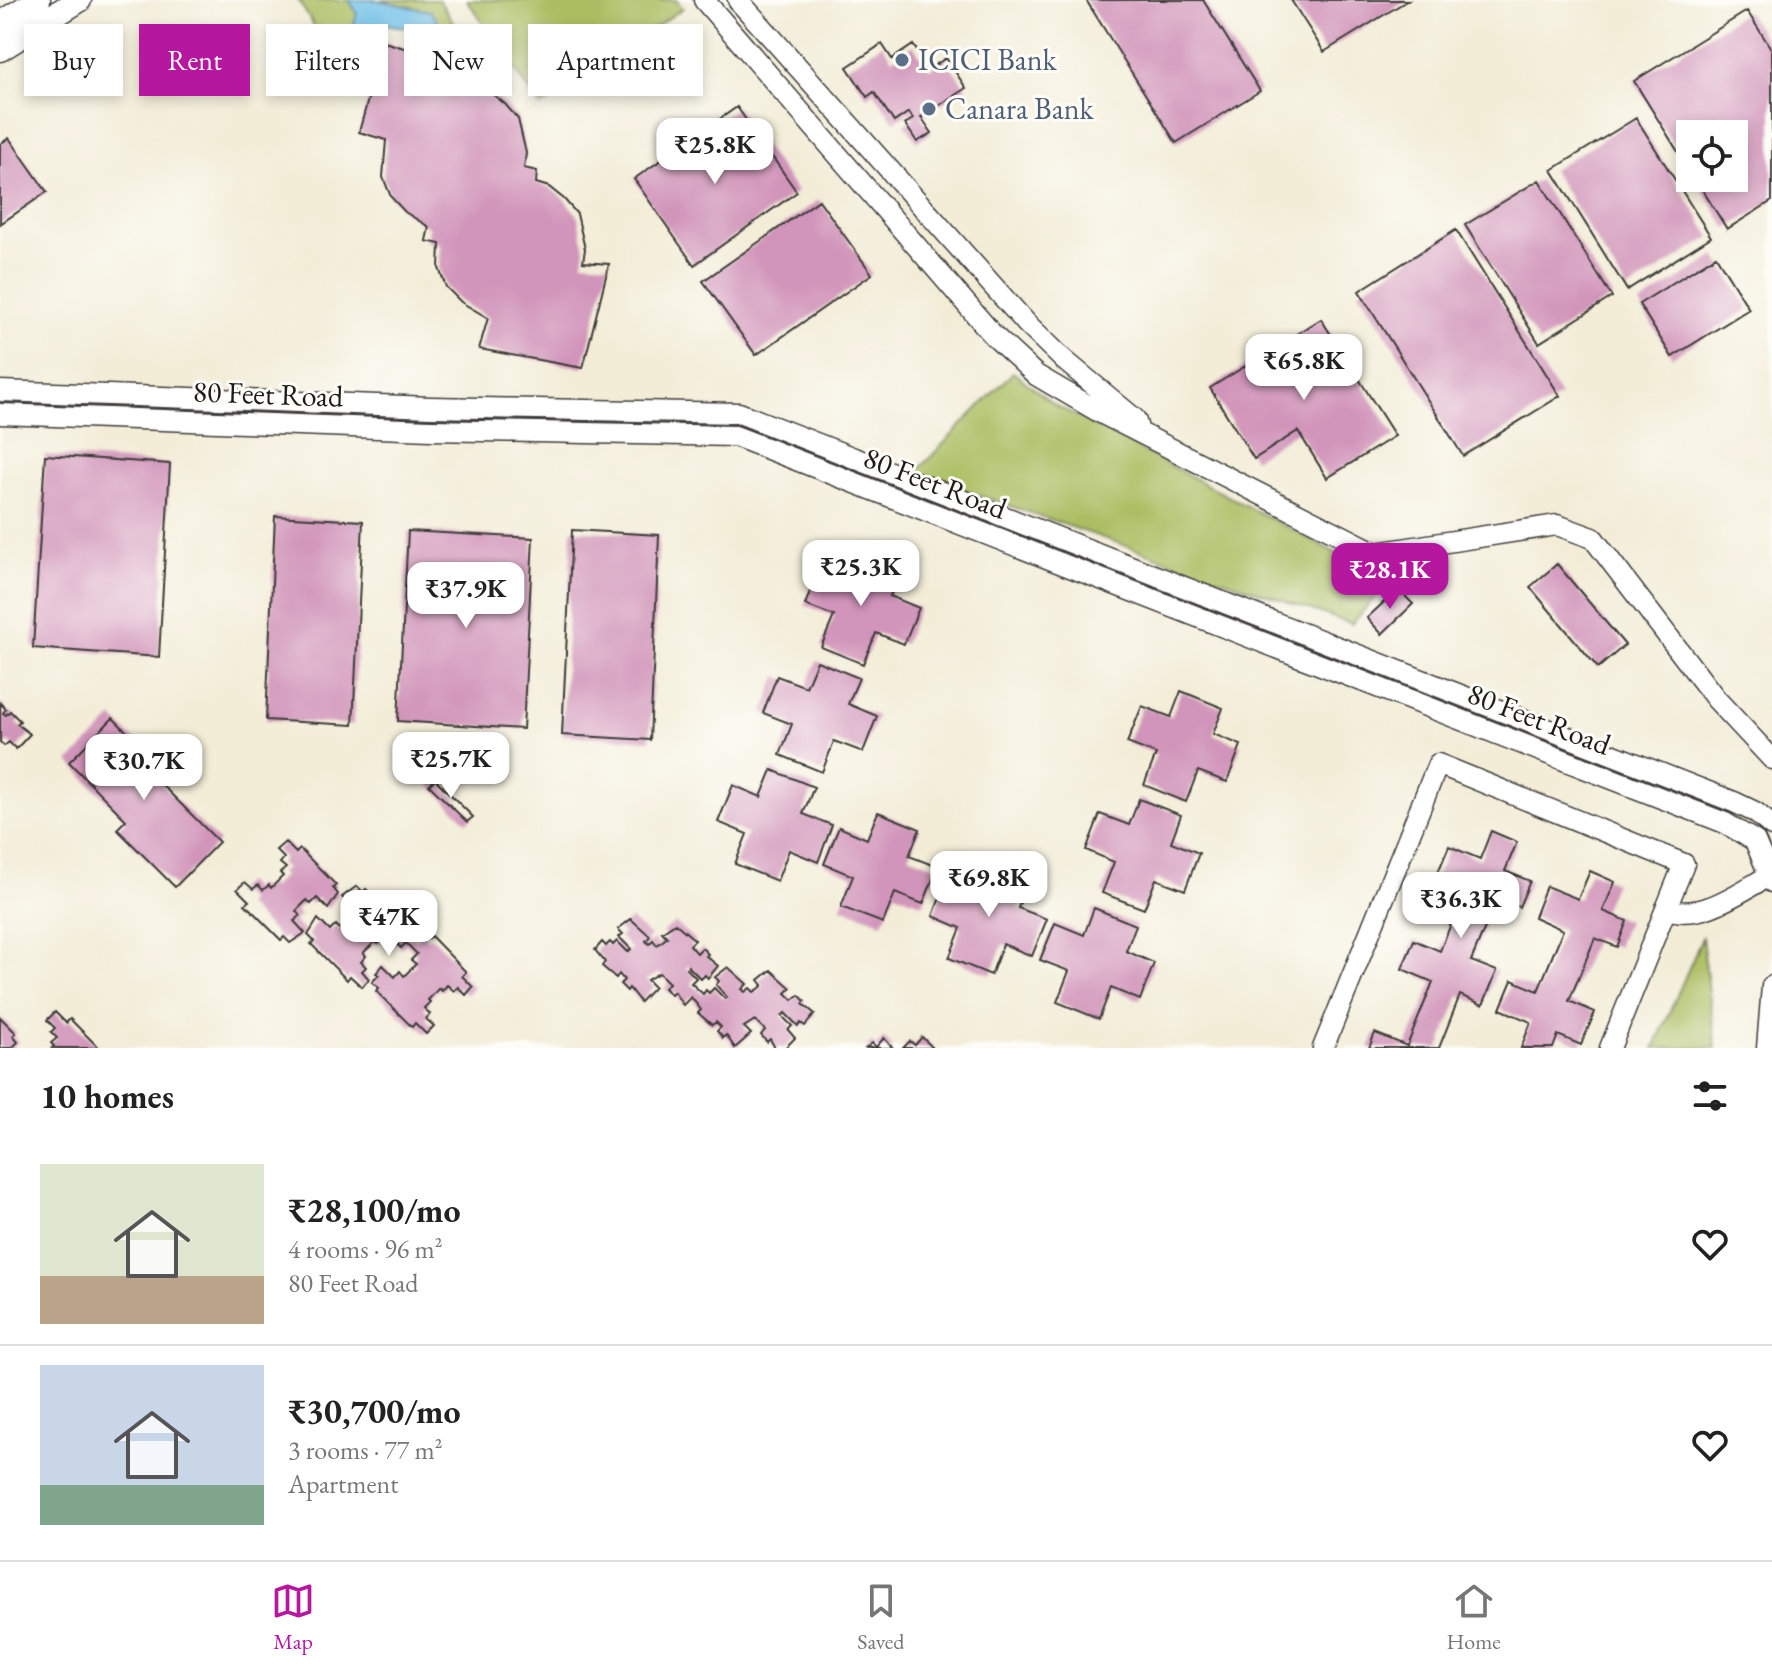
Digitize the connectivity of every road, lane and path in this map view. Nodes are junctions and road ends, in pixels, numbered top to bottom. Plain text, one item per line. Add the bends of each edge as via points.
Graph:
1 (38, 0) edge
2 (79, 0) edge
3 (704, 0) edge
4 (738, 0) edge
5 (0, 24) edge
6 (0, 49) edge
7 (0, 391) edge
8 (0, 414) edge
9 (1138, 430) junction
10 (1772, 759) edge
11 (1772, 826) edge
12 (1771, 877) edge
13 (1666, 908) junction
14 (1772, 986) edge
15 (1323, 1048) edge
16 (1610, 1048) edge
17 (1767, 1048) edge

1 - 5 main road
2 - 6 main road
3 - 9 street via 994,336 1036,375
4 - 9 street via 1027,324 1135,419
7 - 11 street, 80 Feet Road via 739,413 1734,802
8 - 12 street, 80 Feet Road via 735,436 1725,823 1755,841
9 - 10 street via 1376,553 1557,525 1593,538 1716,699
12 - 13 street via 1697,912
13 - 15 street via 1684,864 1438,764
13 - 16 street
14 - 17 street

